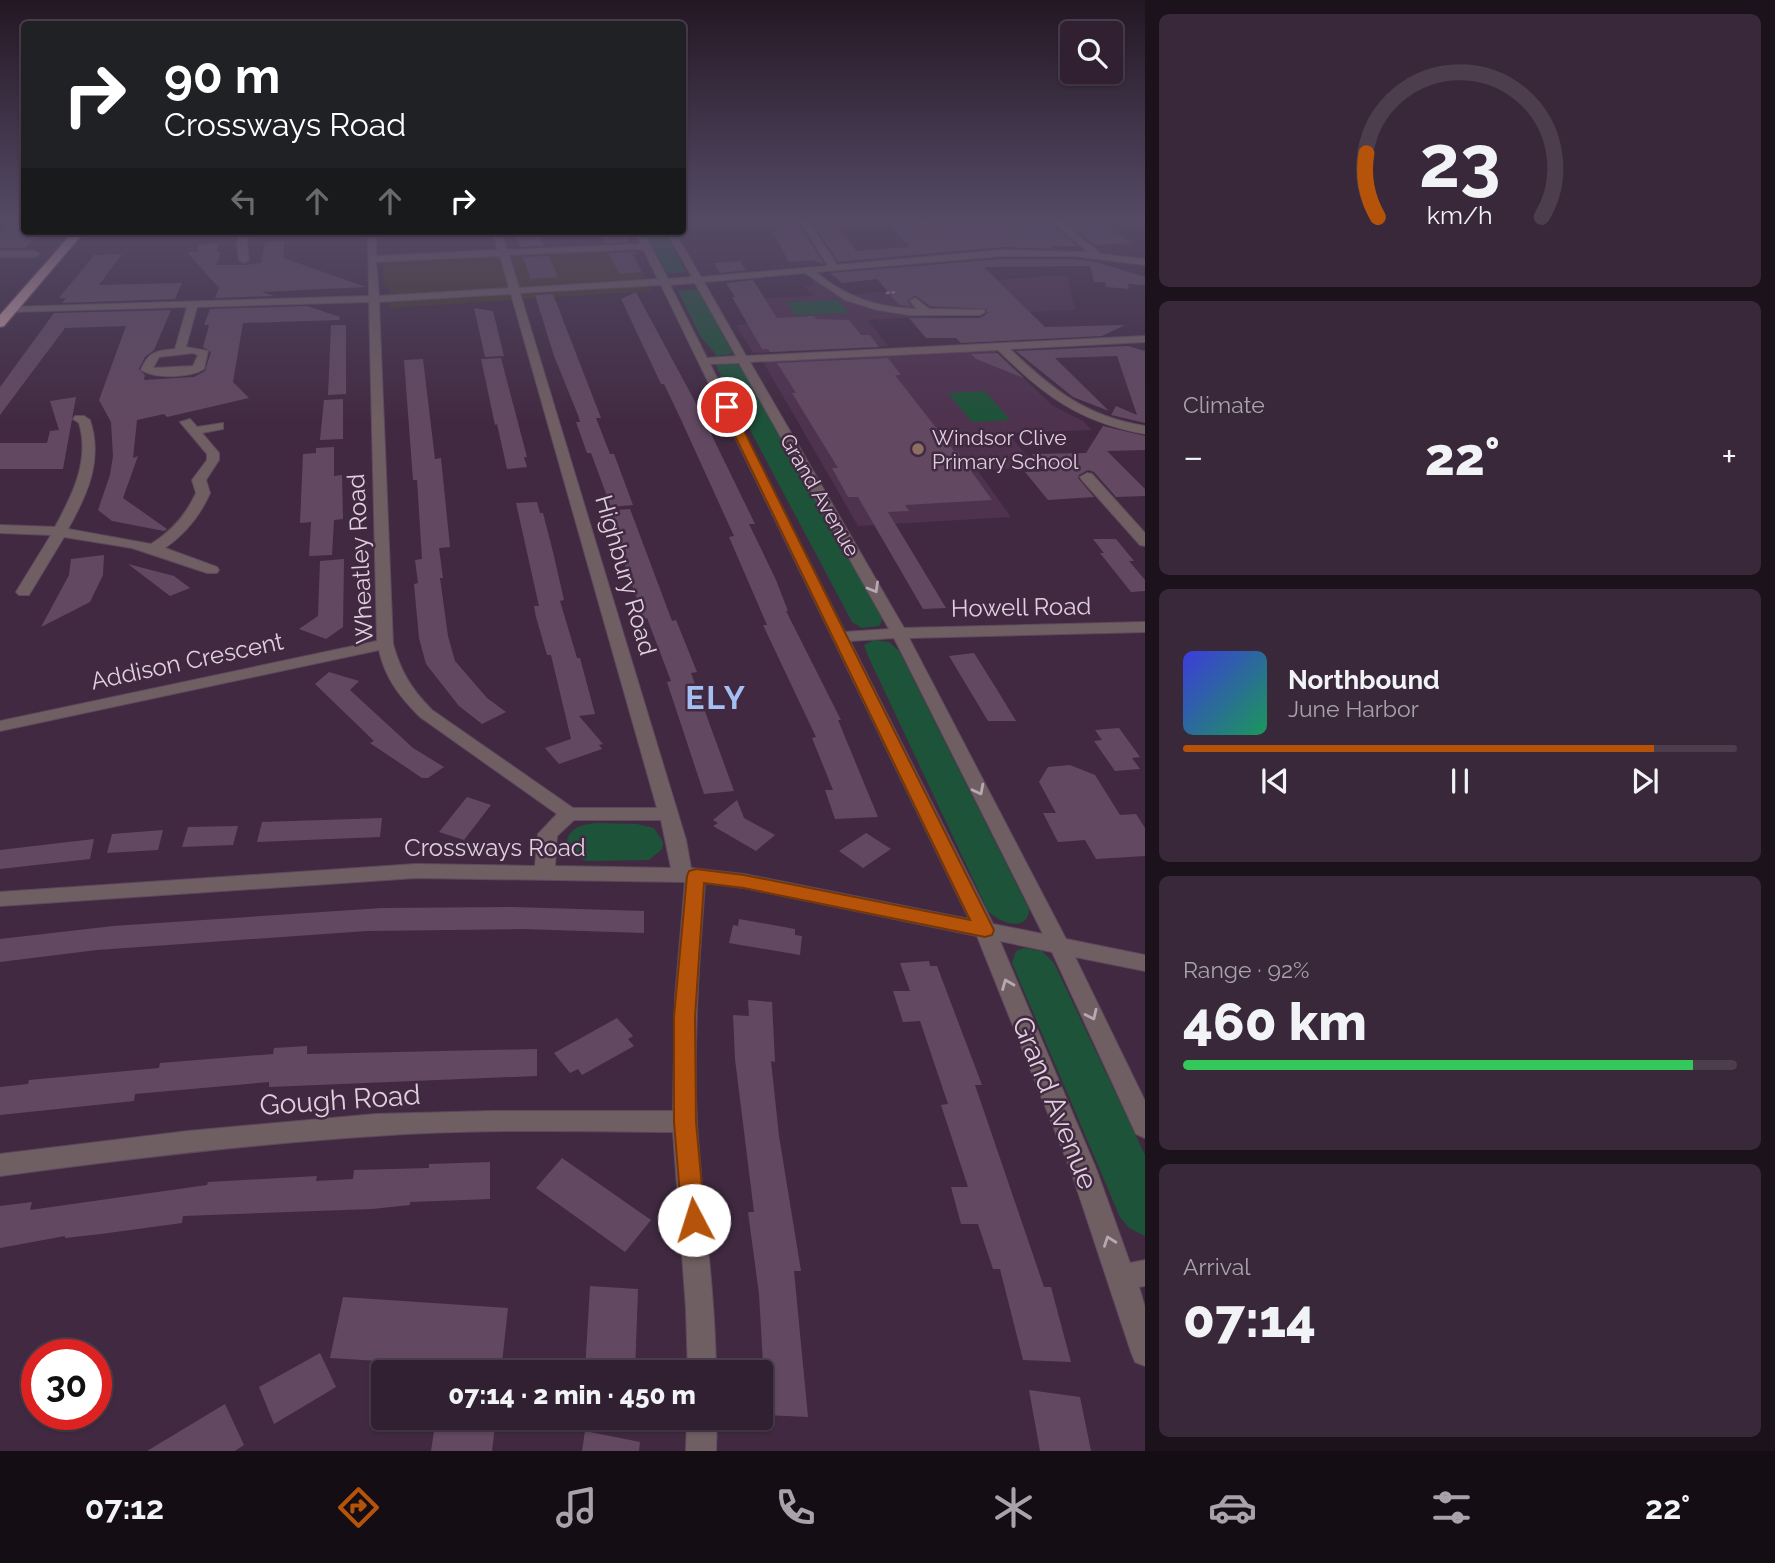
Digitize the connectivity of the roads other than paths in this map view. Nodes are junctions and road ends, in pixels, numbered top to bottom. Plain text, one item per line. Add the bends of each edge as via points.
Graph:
1 (32, 287) edge
2 (373, 287) edge
3 (515, 287) junction
4 (524, 287) edge
5 (666, 287) edge
6 (702, 287) edge
7 (826, 287) edge
8 (374, 296) junction
9 (915, 301) dead end
10 (193, 304) junction
11 (13, 309) junction
12 (926, 312) junction
13 (980, 312) dead end
14 (0, 323) edge
15 (1145, 339) edge
16 (1000, 345) junction
17 (180, 350) dead end
18 (742, 358) junction
19 (704, 361) junction
20 (79, 419) dead end
21 (219, 426) dead end
22 (1145, 430) edge
23 (1087, 477) dead end
24 (0, 529) edge
25 (59, 531) junction
26 (1145, 542) edge
27 (154, 549) junction
28 (212, 570) dead end
29 (24, 592) dead end
30 (1145, 627) edge
31 (899, 633) junction
32 (841, 637) junction
33 (385, 644) junction
34 (0, 726) edge
35 (569, 814) junction
36 (668, 814) junction
37 (544, 872) junction
38 (689, 875) junction
39 (0, 899) edge
40 (985, 930) junction
41 (1059, 945) junction
42 (1145, 963) edge
43 (685, 1122) junction
44 (1145, 1127) edge
45 (0, 1165) edge
46 (1134, 1275) edge
47 (1145, 1352) edge
48 (701, 1360) edge
49 (702, 1430) edge
50 (701, 1451) edge

1 - 11 highway
2 - 8 street, Wheatley Road
3 - 4 street
3 - 8 street
3 - 36 street, Highbury Road
5 - 19 street, Grand Avenue
6 - 18 street, Grand Avenue
7 - 12 street via 862,304
8 - 10 street
8 - 33 street, Wheatley Road
9 - 12 street
10 - 11 street
10 - 17 street
11 - 14 highway
12 - 13 street
15 - 16 street
16 - 18 street
16 - 22 street via 1056,399 1075,411
18 - 19 street
18 -> 31 street, Grand Avenue
19 - 32 street, Grand Avenue
20 - 25 street via 85,421 91,450 74,506
21 - 27 street via 190,426 213,453 213,460 199,480 203,493 191,516
23 - 26 street
24 - 25 street
25 - 27 street
25 - 29 street
27 - 28 street
30 - 31 street, Howell Road
31 - 32 street
31 -> 41 street, Grand Avenue
32 - 40 street, Grand Avenue
33 - 34 street, Addison Crescent
33 - 35 street, Wheatley Road via 395,677 416,704
35 - 36 street
35 - 37 street via 548,834
36 - 38 street, Highbury Road
37 - 38 street, Crossways Road
37 - 39 street, Crossways Road via 416,871
38 - 40 street, Crossways Road via 744,881
38 - 43 street, Highbury Road
40 - 41 street
46 -> 40 street, Grand Avenue via 1084,1171
41 - 42 street
41 -> 44 street, Grand Avenue
43 - 45 street, Gough Road via 379,1125 166,1143
43 - 48 street, Highbury Road
46 - 47 street, Grand Avenue
49 - 50 street

